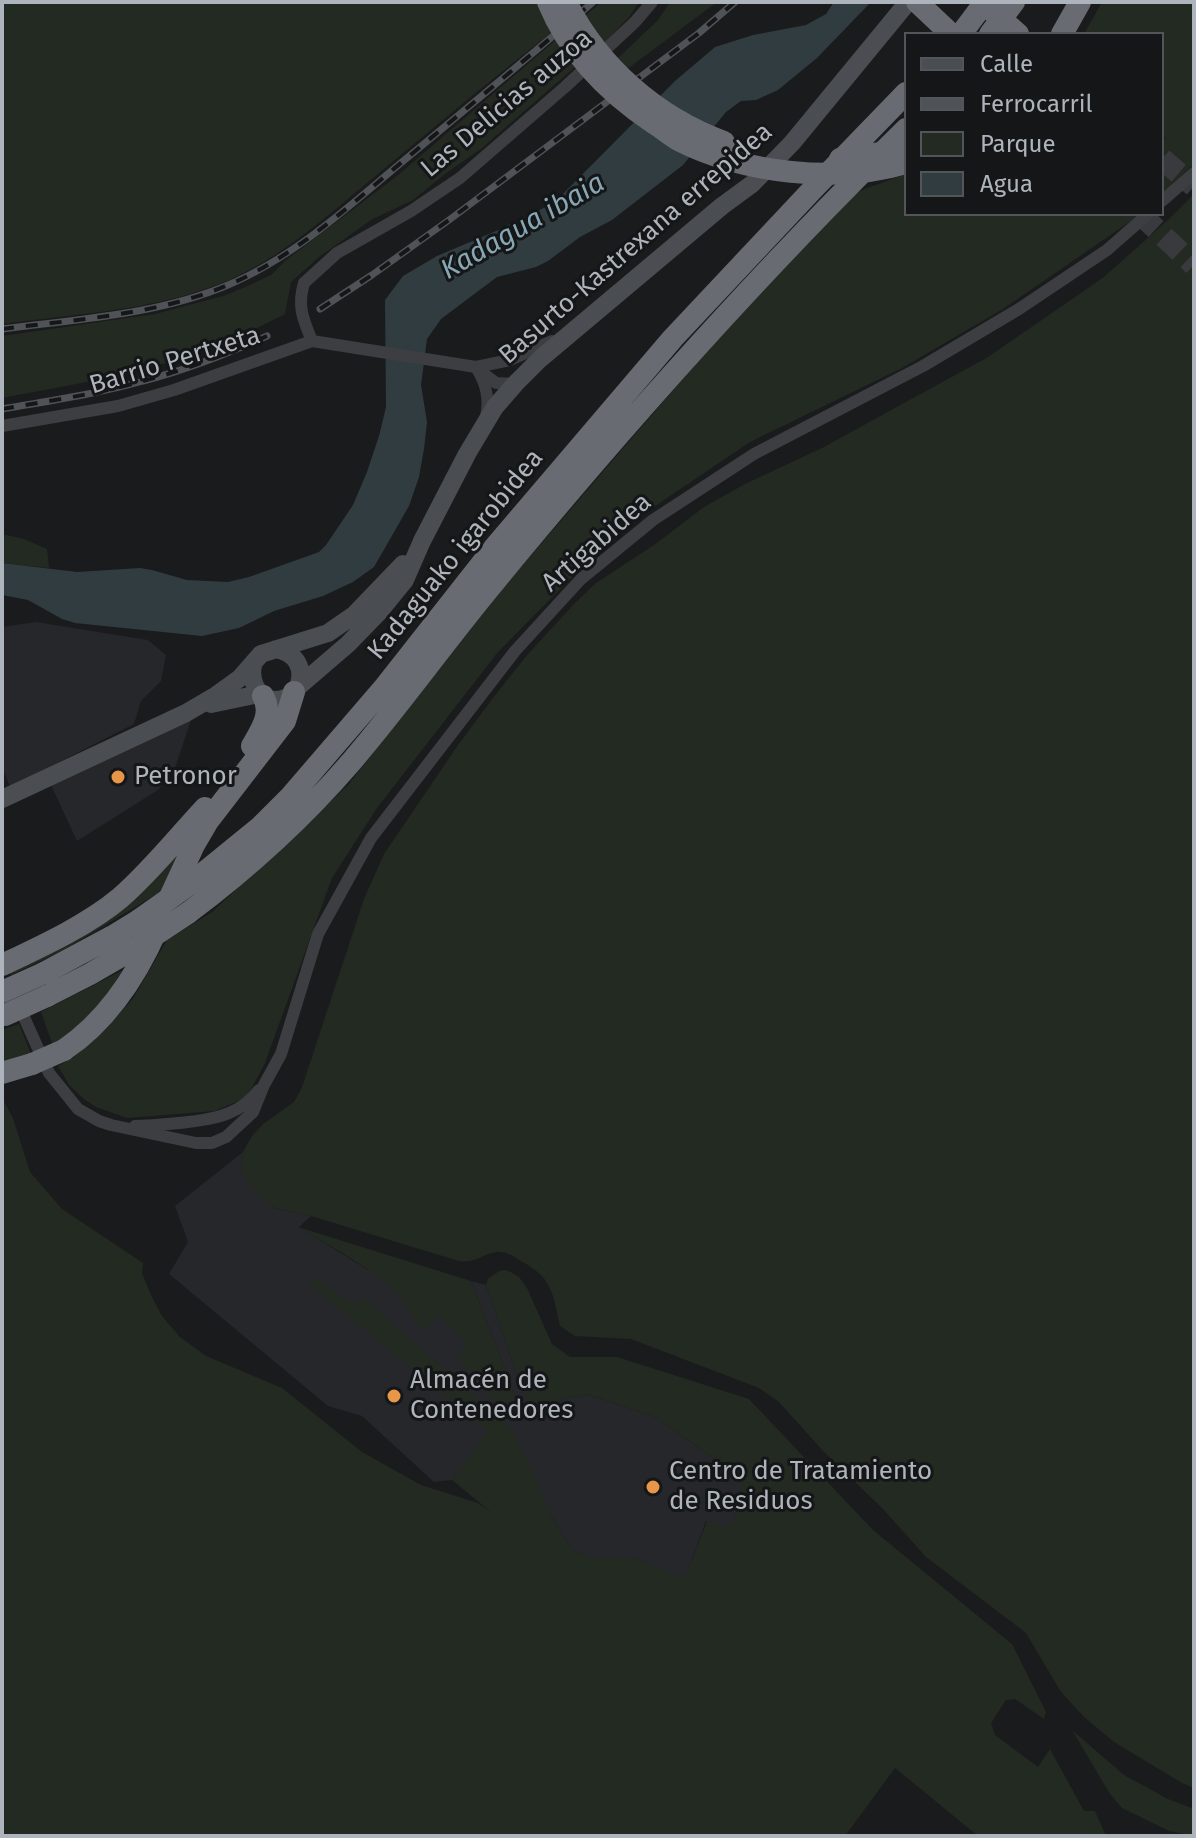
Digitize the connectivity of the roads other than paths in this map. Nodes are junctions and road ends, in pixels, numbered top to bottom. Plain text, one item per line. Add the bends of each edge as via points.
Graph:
1 (548, 2) edge
2 (566, 2) edge
3 (652, 2) edge
4 (908, 2) edge
5 (917, 2) edge
6 (984, 2) edge
7 (1014, 2) edge
8 (1080, 2) edge
9 (1094, 2) edge
10 (949, 32) edge
11 (962, 32) edge
12 (992, 32) edge
13 (1016, 32) edge
14 (1063, 32) edge
15 (1077, 32) edge
16 (904, 95) edge
17 (904, 131) edge
18 (904, 147) edge
19 (904, 164) edge
20 (1194, 173) edge
21 (1164, 199) edge
22 (1146, 216) edge
23 (579, 327) junction
24 (312, 341) junction
25 (491, 365) junction
26 (476, 368) junction
27 (515, 384) junction
28 (484, 425) junction
29 (2, 426) edge
30 (422, 541) junction
31 (276, 649) junction
32 (253, 665) junction
33 (296, 690) junction
34 (261, 695) junction
35 (186, 713) junction
36 (2, 799) edge
37 (6, 963) edge
38 (3, 1002) edge
39 (2, 1073) edge
40 (264, 1085) junction
41 (224, 1115) junction
42 (111, 1125) junction
43 (207, 1143) junction

1 - 19 highway, bridge via 580,55 608,88 679,140 778,171 855,173
2 - 18 highway, bridge via 607,64 642,96 701,133 771,155 828,160
3 - 24 street, Las Delicias auzoa, bridge via 460,178 337,253 304,283 299,300
4 - 23 street, Basurto-Kastrexana errepidea via 752,184
5 - 10 highway
6 - 11 highway
6 - 13 highway, bridge
7 - 12 highway
8 - 14 highway
9 - 15 highway
16 - 38 highway, Kadaguako igarobidea, bridge via 673,338 291,796 190,884
17 - 38 highway, Kadaguako igarobidea, bridge via 756,283 596,461 350,763 290,827 224,886 135,948 47,996
20 - 21 street
22 - 40 street, Artigabidea via 1107,250 1019,309 754,454 653,520 581,579 515,651 371,838 318,934 281,1054
23 - 25 street
23 - 27 street, Basurto-Kastrexana errepidea
24 - 26 street
24 - 29 street, Barrio Pertxeta via 118,406
25 - 26 street
25 - 27 street
26 - 27 street via 496,383
26 - 28 street via 487,390
27 - 28 street, Basurto-Kastrexana errepidea
28 - 30 street, Basurto-Kastrexana errepidea
30 - 31 street, Basurto-Kastrexana errepidea via 354,615 328,633
30 - 33 street, Basurto-Kastrexana errepidea via 405,580 379,612
31 - 32 street via 261,654
31 - 33 street via 297,660 301,674
32 - 34 street via 252,683
32 - 35 street
33 - 34 street via 281,699
33 - 39 highway, bridge via 285,721 194,845 136,972 110,1010 64,1050
34 - 35 street
34 - 37 highway via 267,703 265,720 244,759 156,862 92,919
35 - 36 street
38 - 42 street via 16,999 49,1073 78,1109
40 - 41 street via 248,1103
40 - 43 street, Artigabidea via 258,1104 241,1125
41 - 42 street
41 - 43 street
42 - 43 street

